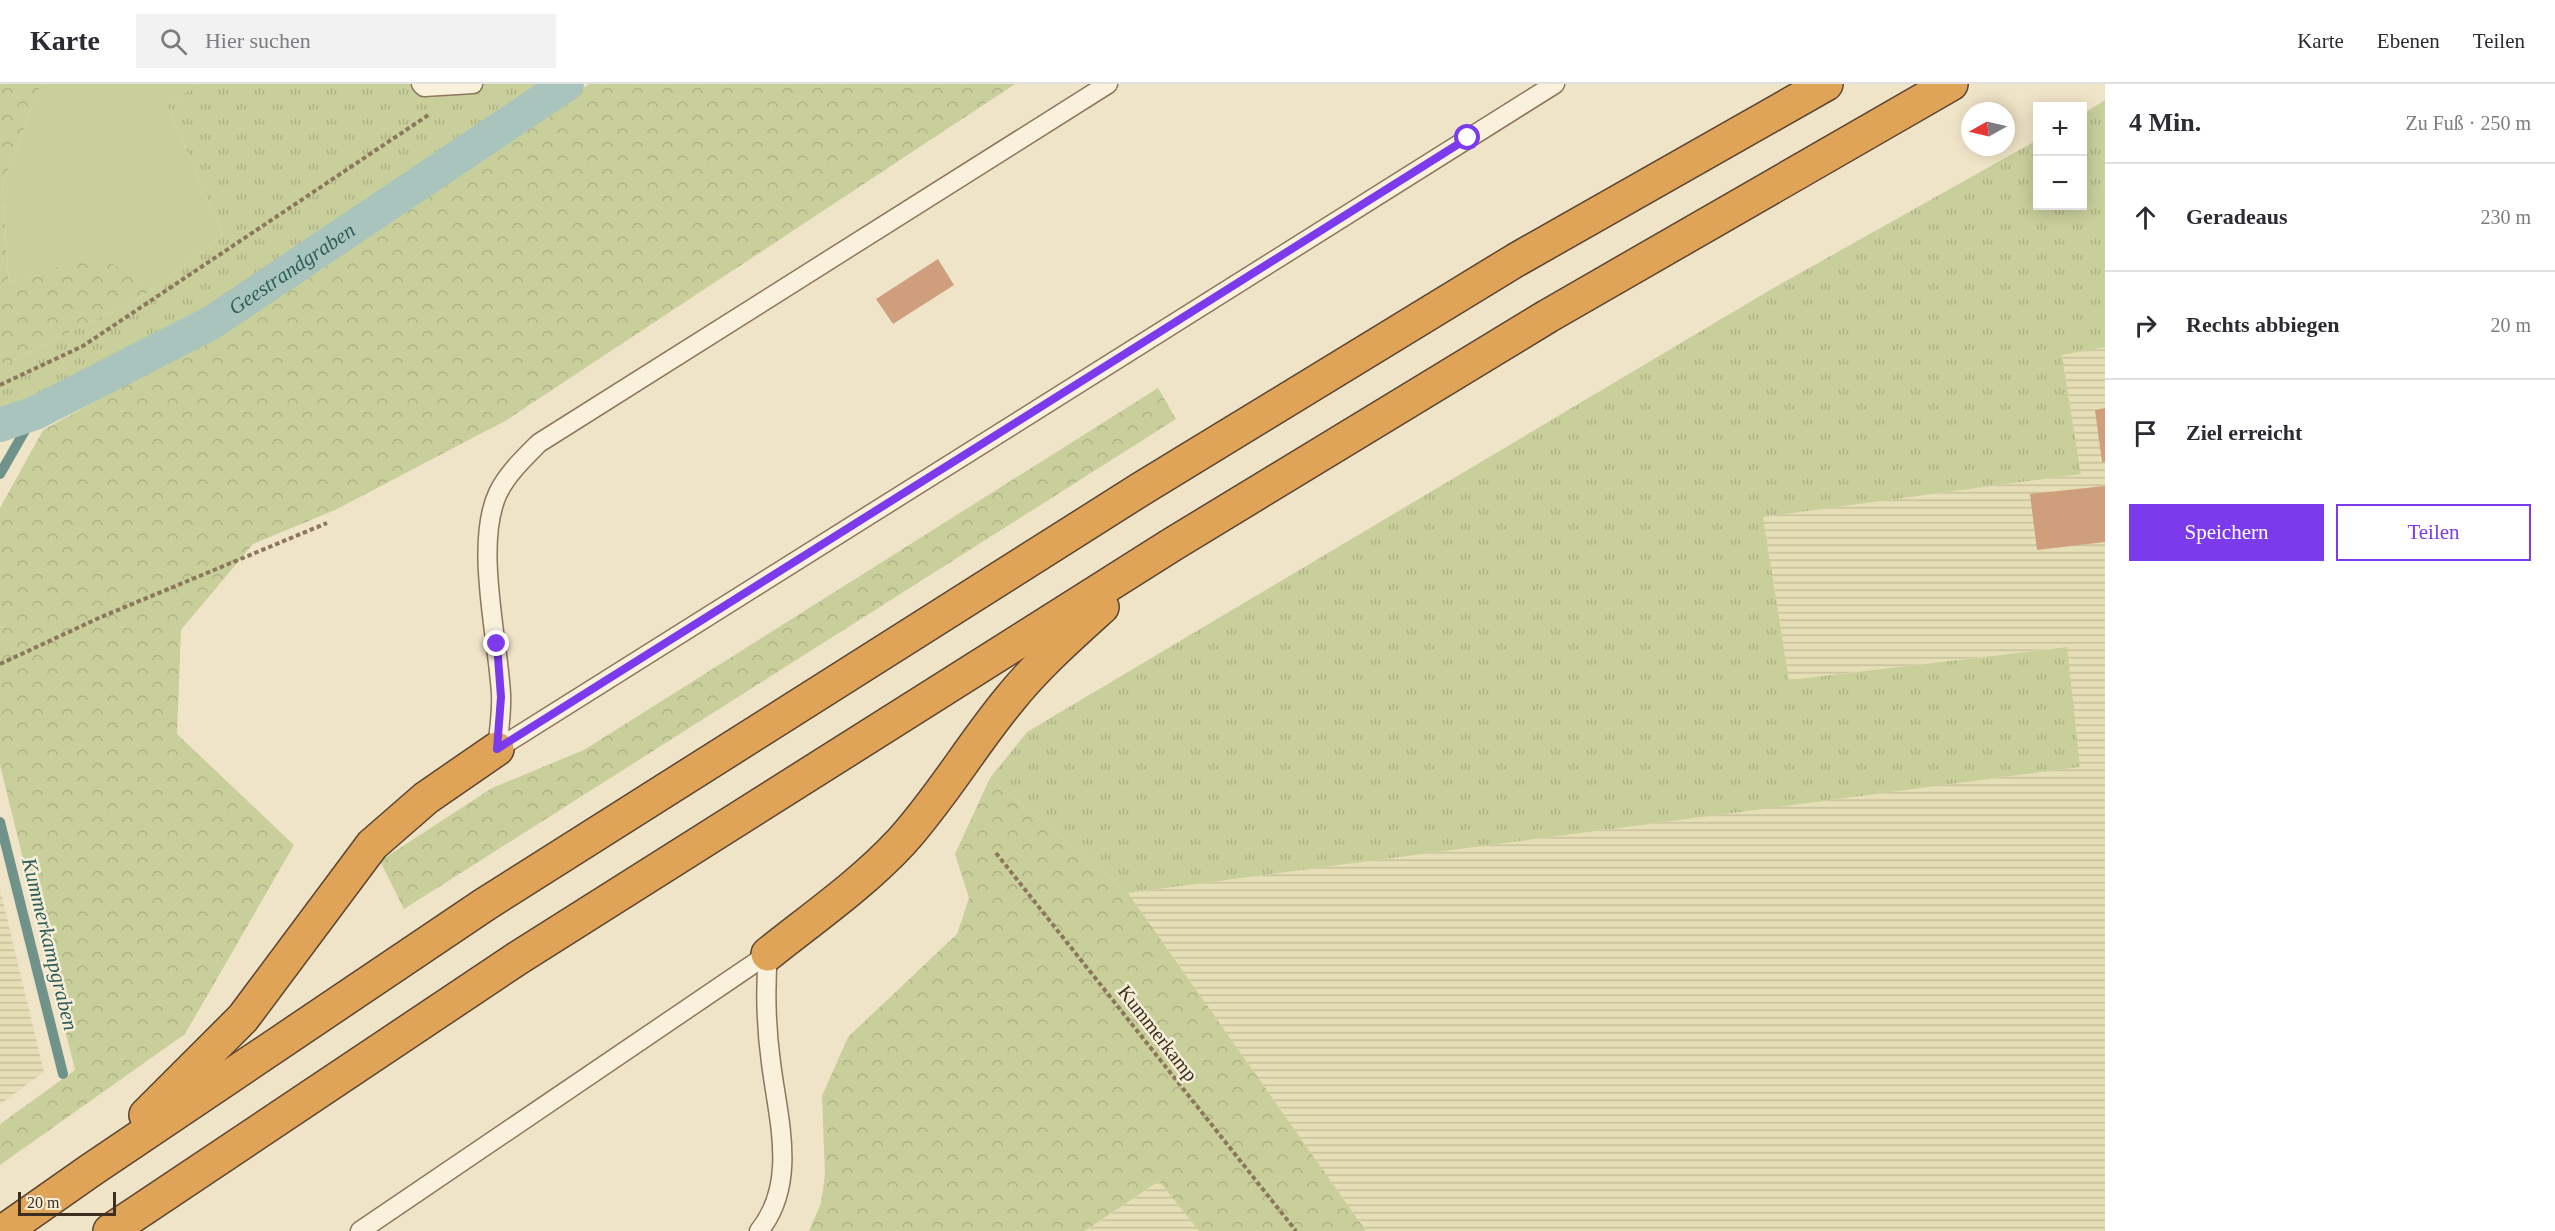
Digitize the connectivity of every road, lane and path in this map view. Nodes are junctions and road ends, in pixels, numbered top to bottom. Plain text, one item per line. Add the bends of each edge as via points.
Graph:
1 (421, 84) edge
2 (473, 84) edge
3 (1108, 84) edge
4 (1555, 84) edge
5 (1826, 84) edge
6 (1951, 84) edge
7 (0, 385) edge
8 (327, 523) dead end
9 (1173, 544) junction
10 (0, 664) edge
11 (497, 749) junction
12 (996, 853) dead end
13 (768, 954) junction
14 (90, 1170) junction
15 (3, 1231) edge
16 (110, 1231) edge
17 (360, 1231) edge
18 (759, 1231) edge
19 (1296, 1231) edge

1 - 2 lane
2 - 7 path via 83,346
3 - 11 lane via 539,443 516,466 498,493 488,548 501,697
4 - 11 lane
5 - 14 highway via 1516,260 1141,489 484,906
6 - 9 highway via 1548,316
8 - 10 path via 101,617
9 - 13 highway via 1066,639 1011,698 900,843 848,891
9 - 16 highway via 518,958
11 - 14 highway via 426,798 372,845 243,1018
12 - 19 path, Kummerkamp
13 - 17 lane
13 - 18 lane via 765,997 781,1121 783,1171 769,1218
14 - 15 highway

